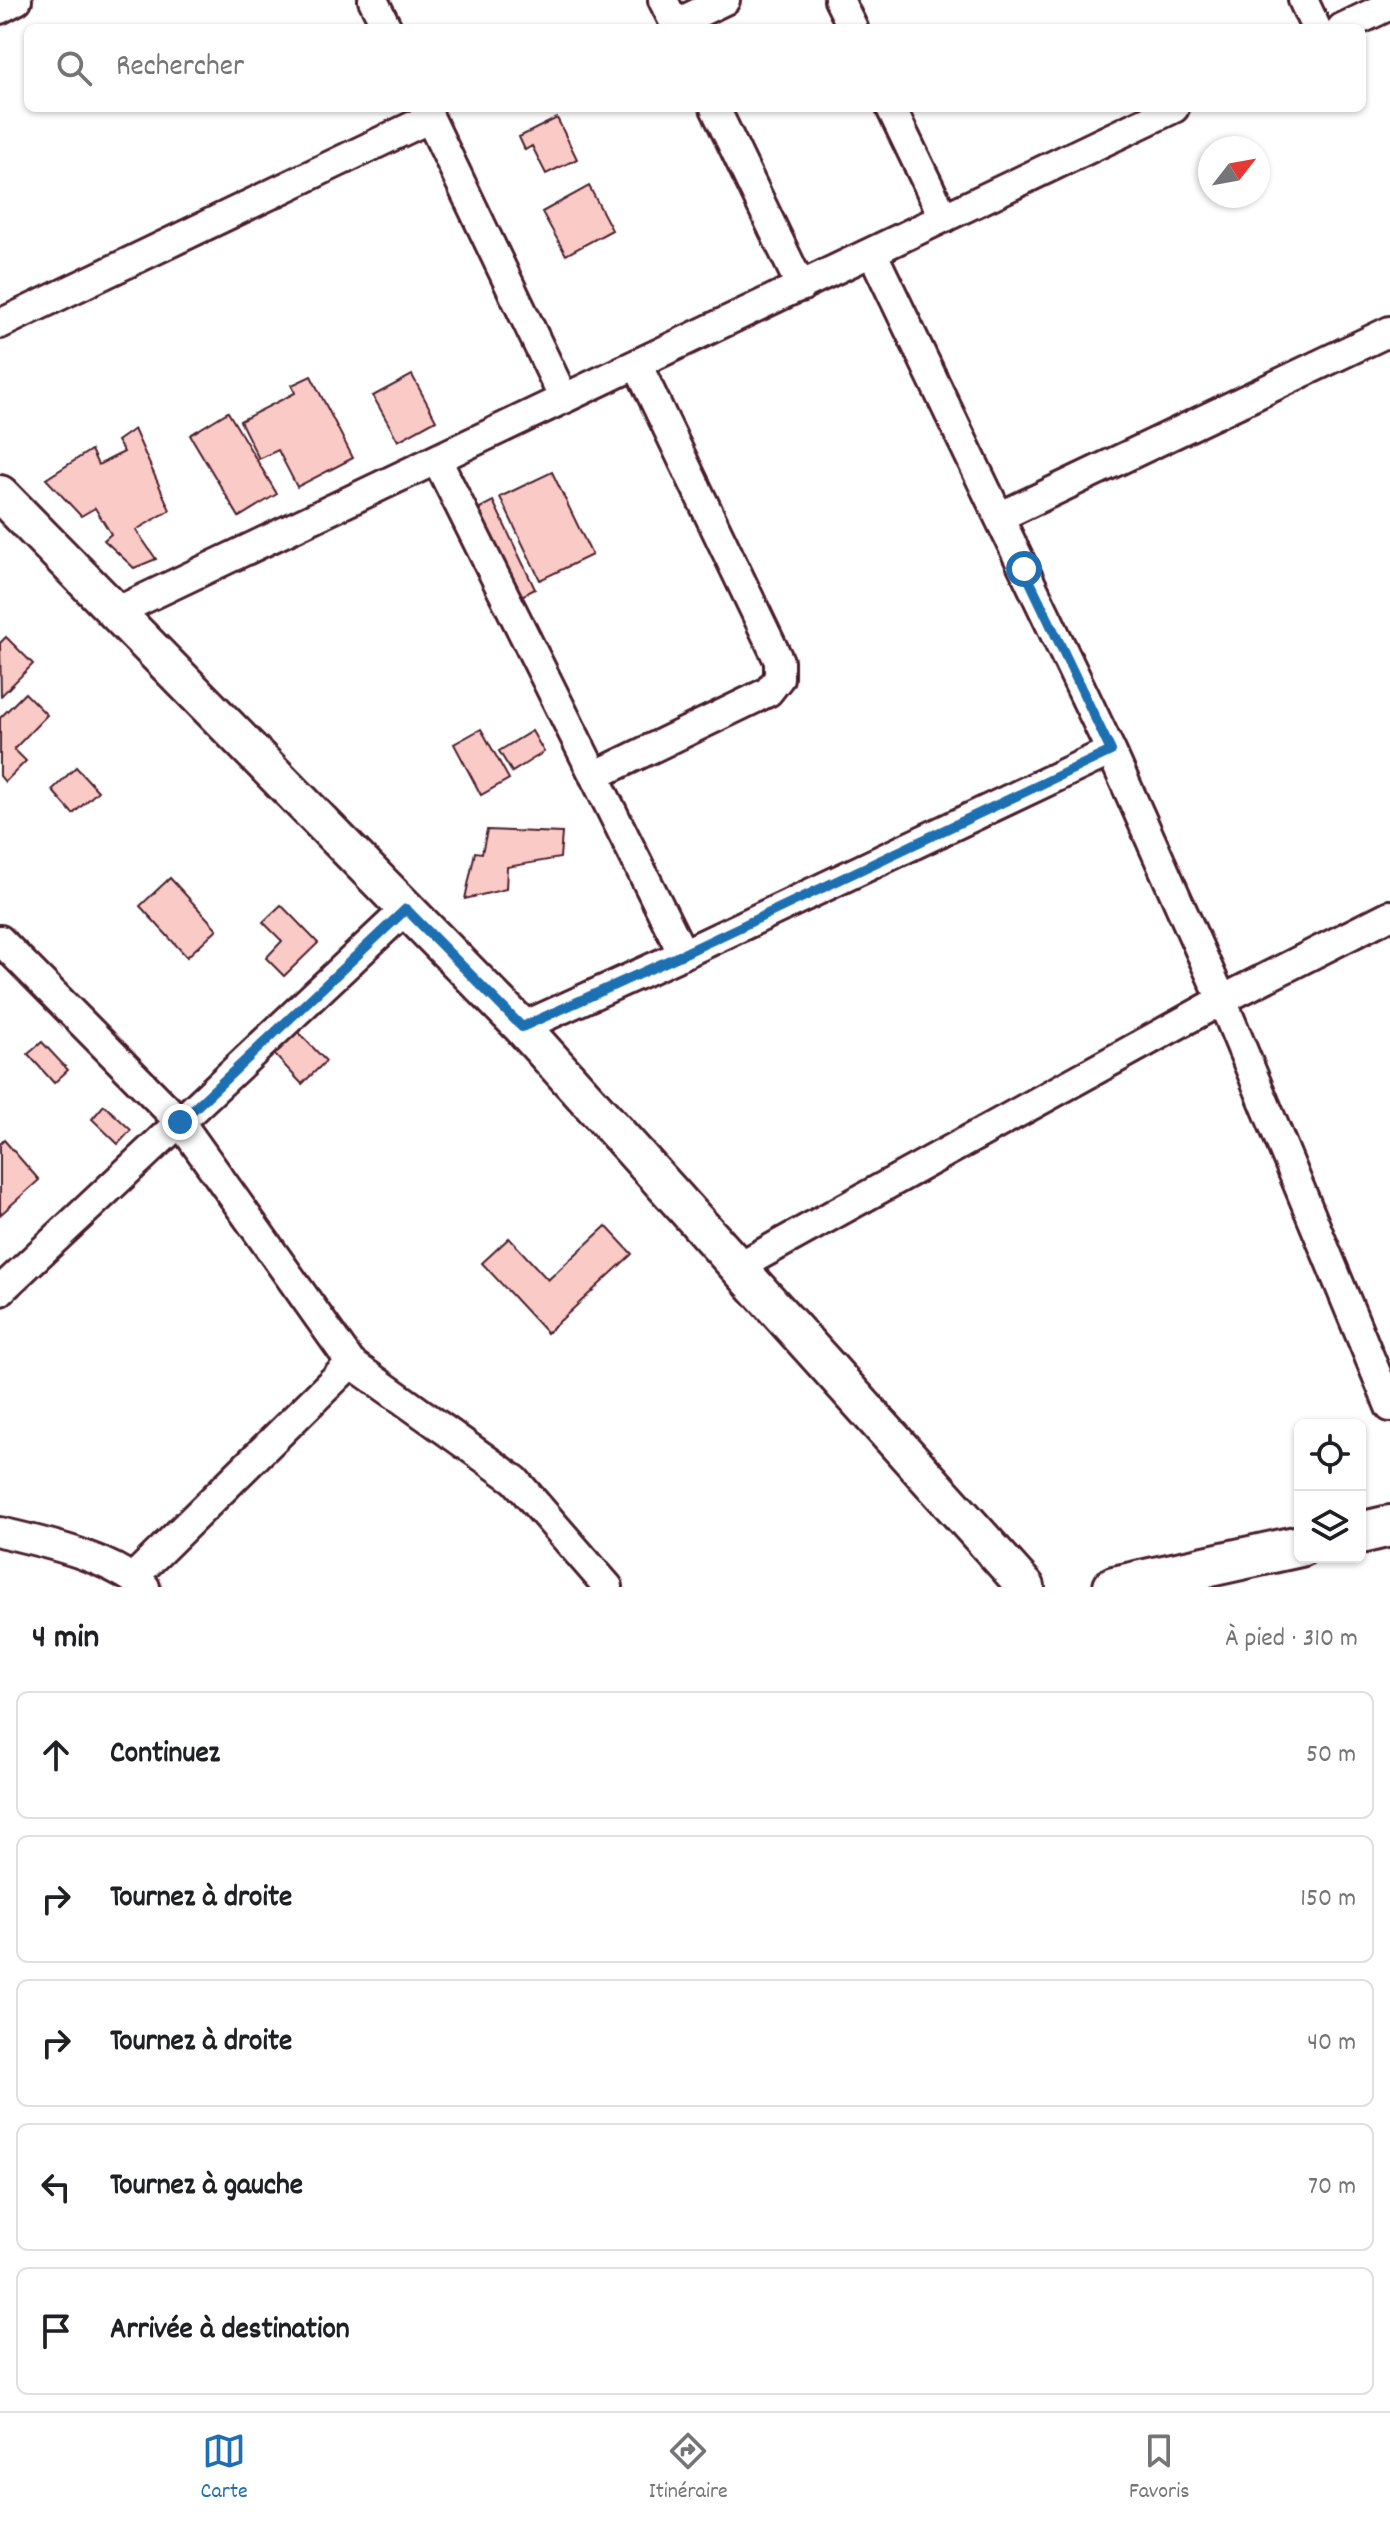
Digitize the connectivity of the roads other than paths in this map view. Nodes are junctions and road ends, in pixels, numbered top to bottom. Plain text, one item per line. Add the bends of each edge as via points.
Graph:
1 (17, 0) edge
2 (373, 0) edge
3 (725, 0) edge
4 (839, 0) edge
5 (1303, 0) edge
6 (1390, 5) edge
7 (0, 9) edge
8 (672, 17) edge
9 (385, 24) edge
10 (851, 24) edge
11 (1314, 24) edge
12 (1350, 24) edge
13 (717, 112) edge
14 (893, 112) edge
15 (1166, 112) edge
16 (428, 113) edge
17 (944, 218) junction
18 (872, 252) junction
19 (801, 287) junction
20 (0, 324) edge
21 (1390, 331) edge
22 (637, 364) junction
23 (564, 399) junction
24 (437, 460) junction
25 (0, 494) edge
26 (999, 517) junction
27 (116, 612) junction
28 (1111, 751) junction
29 (594, 776) junction
30 (406, 909) junction
31 (1390, 915) edge
32 (0, 940) edge
33 (683, 954) junction
34 (1222, 1000) junction
35 (522, 1027) junction
36 (180, 1122) junction
37 (738, 1267) junction
38 (0, 1291) edge
39 (351, 1363) junction
40 (1390, 1407) edge
41 (1390, 1526) edge
42 (0, 1532) edge
43 (1366, 1532) edge
44 (1294, 1547) edge
45 (139, 1583) edge
46 (608, 1587) edge
47 (1026, 1587) edge
48 (1114, 1587) edge

1 - 7 street
2 - 9 street
3 - 8 street
4 - 10 street
5 - 11 street
6 - 12 street
13 - 19 street
14 - 17 street
15 - 17 street
16 - 20 street
16 - 23 street
17 - 18 street
18 - 19 street
18 - 26 street
19 - 22 street
21 - 26 street
22 - 23 street
22 - 29 street via 779,661 779,678 768,692
23 - 24 street
24 - 27 street
24 - 29 street
25 - 27 street
26 - 28 street
27 - 30 street
28 - 33 street
28 - 34 street
29 - 33 street
30 - 35 street
30 - 36 street
31 - 34 street
32 - 36 street
33 - 35 street
34 - 37 street
34 - 40 street
35 - 37 street
36 - 38 street
36 - 39 street
37 - 47 street
39 - 45 street
39 - 46 street via 515,1480
41 - 43 main road
42 - 45 street via 73,1549
44 - 48 main road

